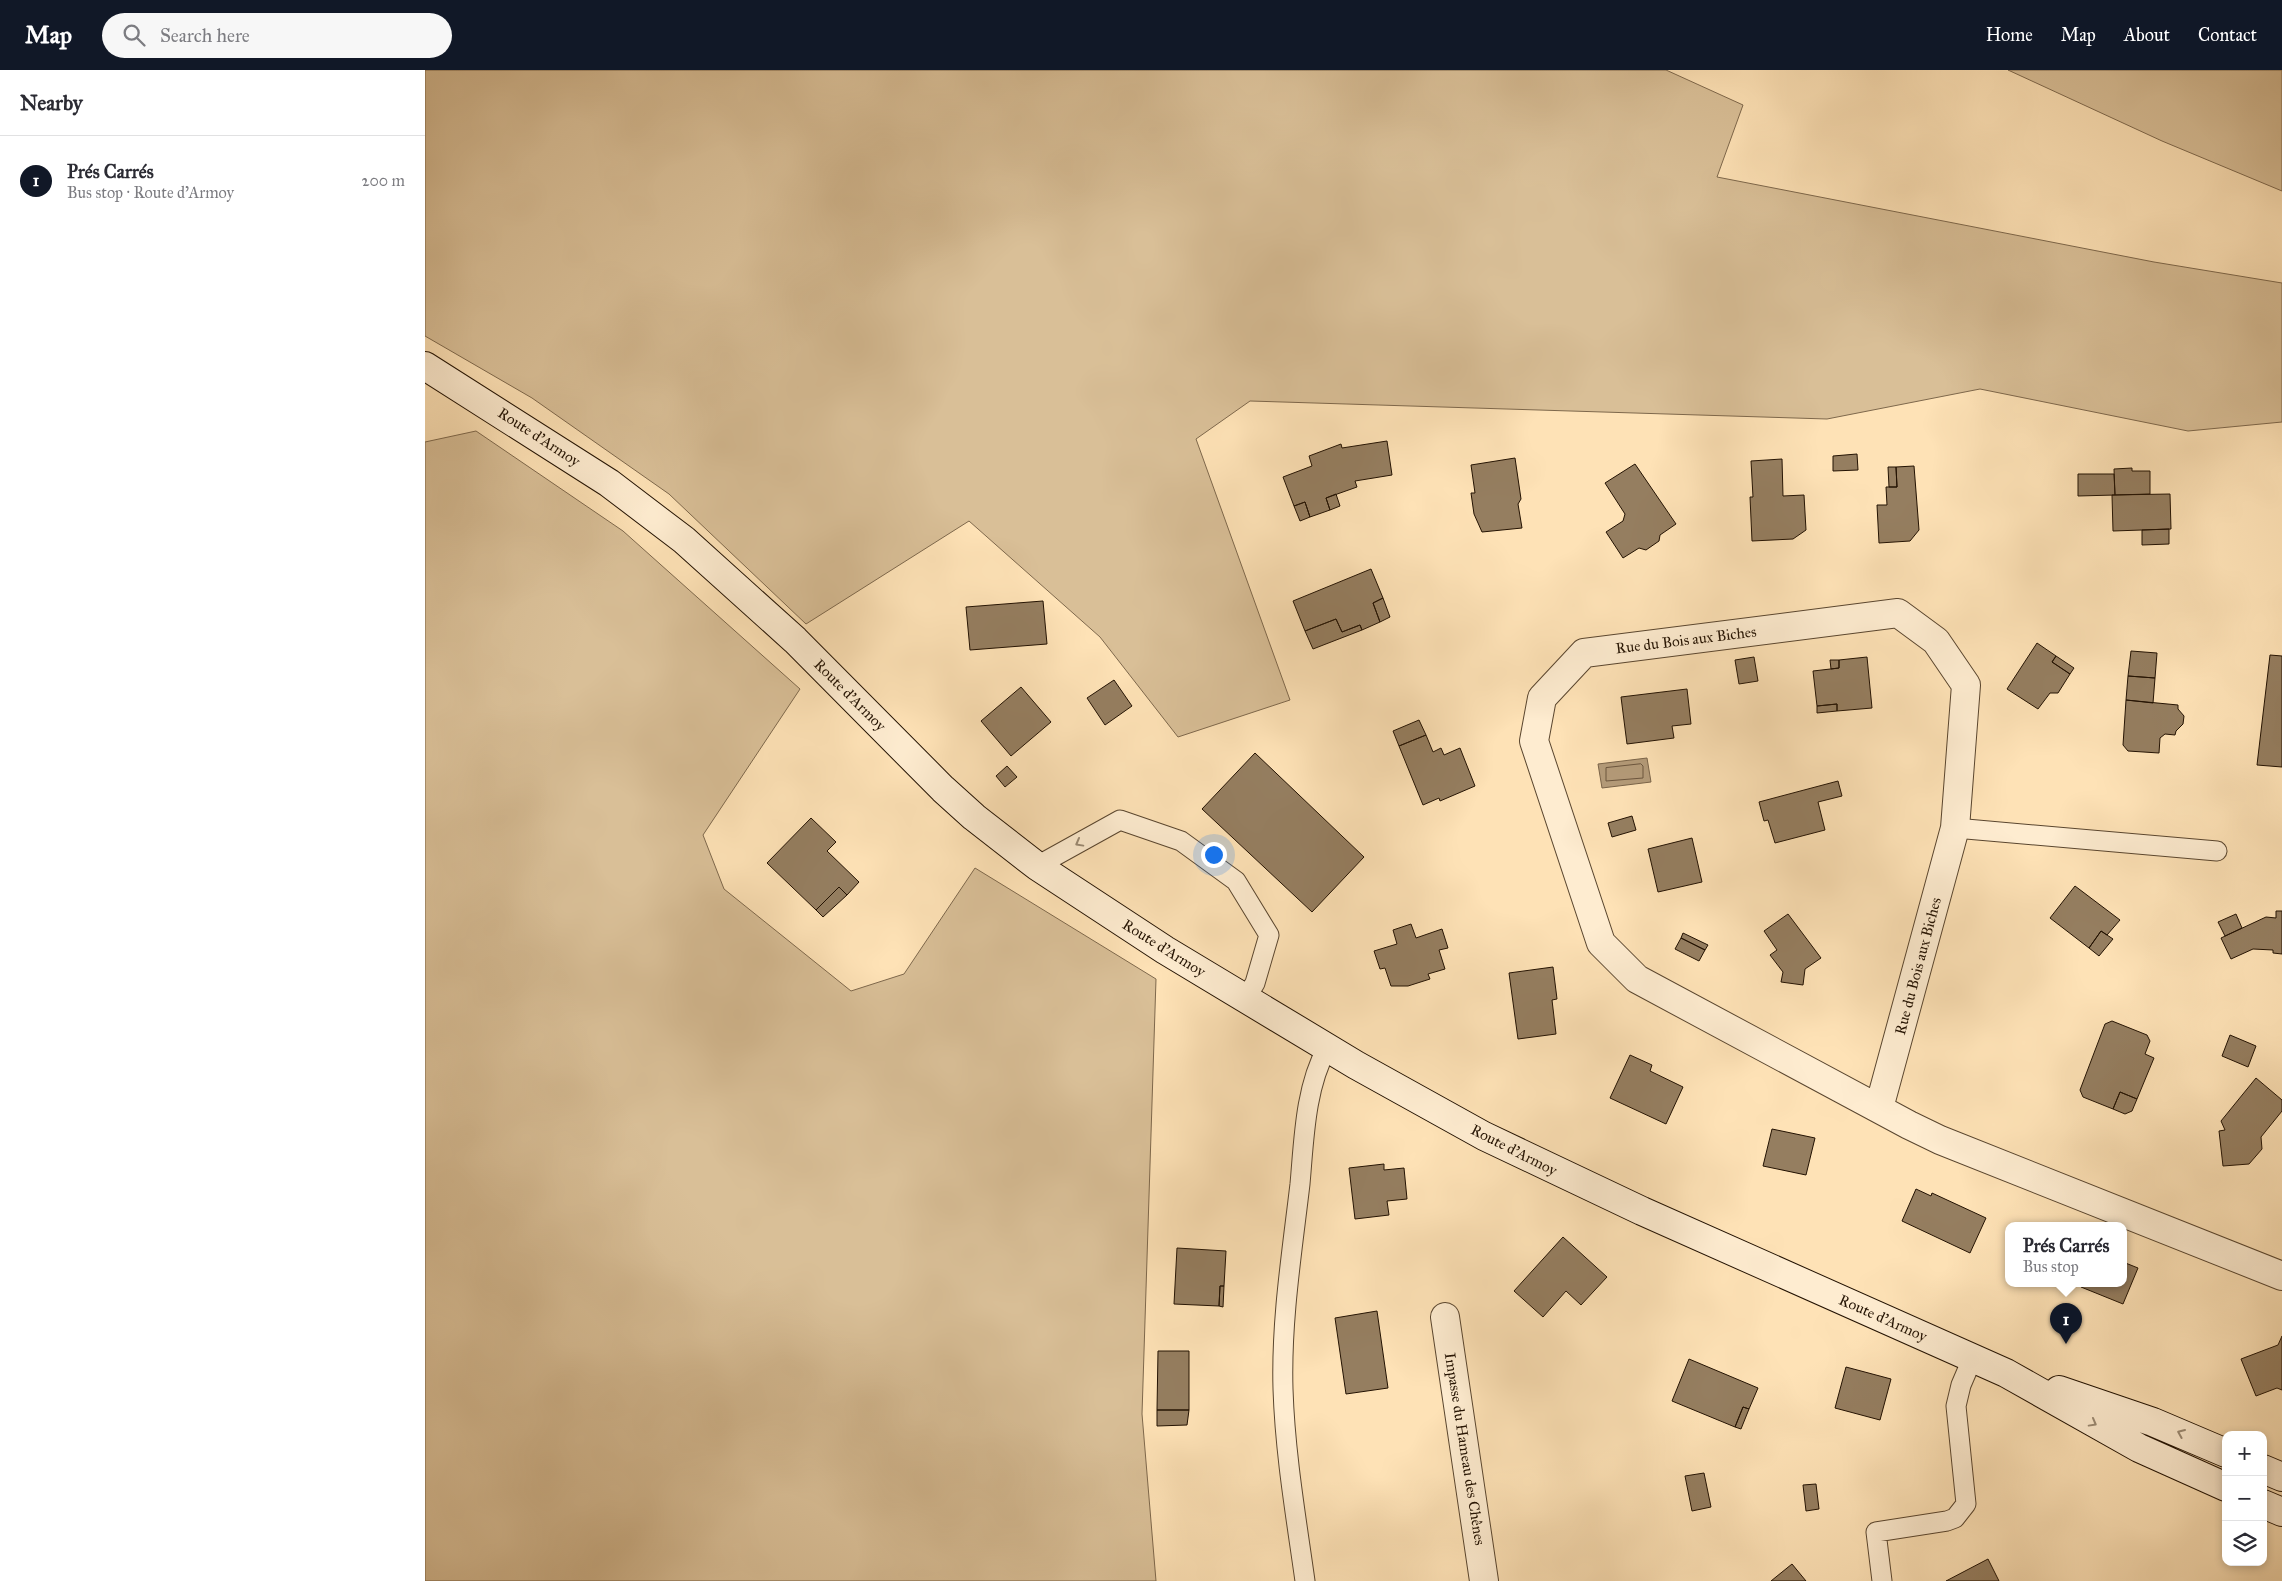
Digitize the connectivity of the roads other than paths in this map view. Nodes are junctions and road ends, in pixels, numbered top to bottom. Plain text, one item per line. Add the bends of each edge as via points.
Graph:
1 (425, 366) edge
2 (1955, 828) junction
3 (2217, 851) dead end
4 (1037, 866) junction
5 (1246, 998) junction
6 (1327, 1048) junction
7 (1879, 1108) junction
8 (2282, 1276) edge
9 (1445, 1317) dead end
10 (1973, 1357) junction
11 (2006, 1372) junction
12 (2222, 1451) edge
13 (2267, 1471) edge
14 (2282, 1478) edge
15 (2222, 1486) edge
16 (2267, 1506) edge
17 (2282, 1512) edge
18 (1305, 1581) edge
19 (1485, 1581) edge
20 (1882, 1581) edge

1 - 4 main road, Route d'Armoy via 609,483 685,540 795,640 943,789
2 - 3 lane
2 - 7 main road, Rue du Bois aux Biches
2 - 7 main road, Rue du Bois aux Biches via 1966,685 1936,641 1898,613 1584,653 1542,698 1534,741 1601,943 1637,979
4 - 5 main road, Route d'Armoy via 1165,950
5 -> 4 lane via 1255,983 1269,935 1236,881 1181,841 1120,820
5 - 6 main road, Route d'Armoy
6 - 10 main road, Route d'Armoy via 1550,1169
6 - 18 lane via 1317,1068 1311,1098 1284,1346 1285,1427
7 - 8 main road, Rue du Bois aux Biches via 1940,1140
9 - 19 main road, Impasse du Hameau des Chênes
10 - 11 main road, Route d'Armoy
10 - 20 lane via 1956,1406 1966,1504 1955,1518 1947,1521 1876,1532
12 -> 11 main road, Route d'Armoy via 2153,1422
11 -> 15 main road, Route d'Armoy via 2139,1448
13 - 14 main road
16 - 17 main road

